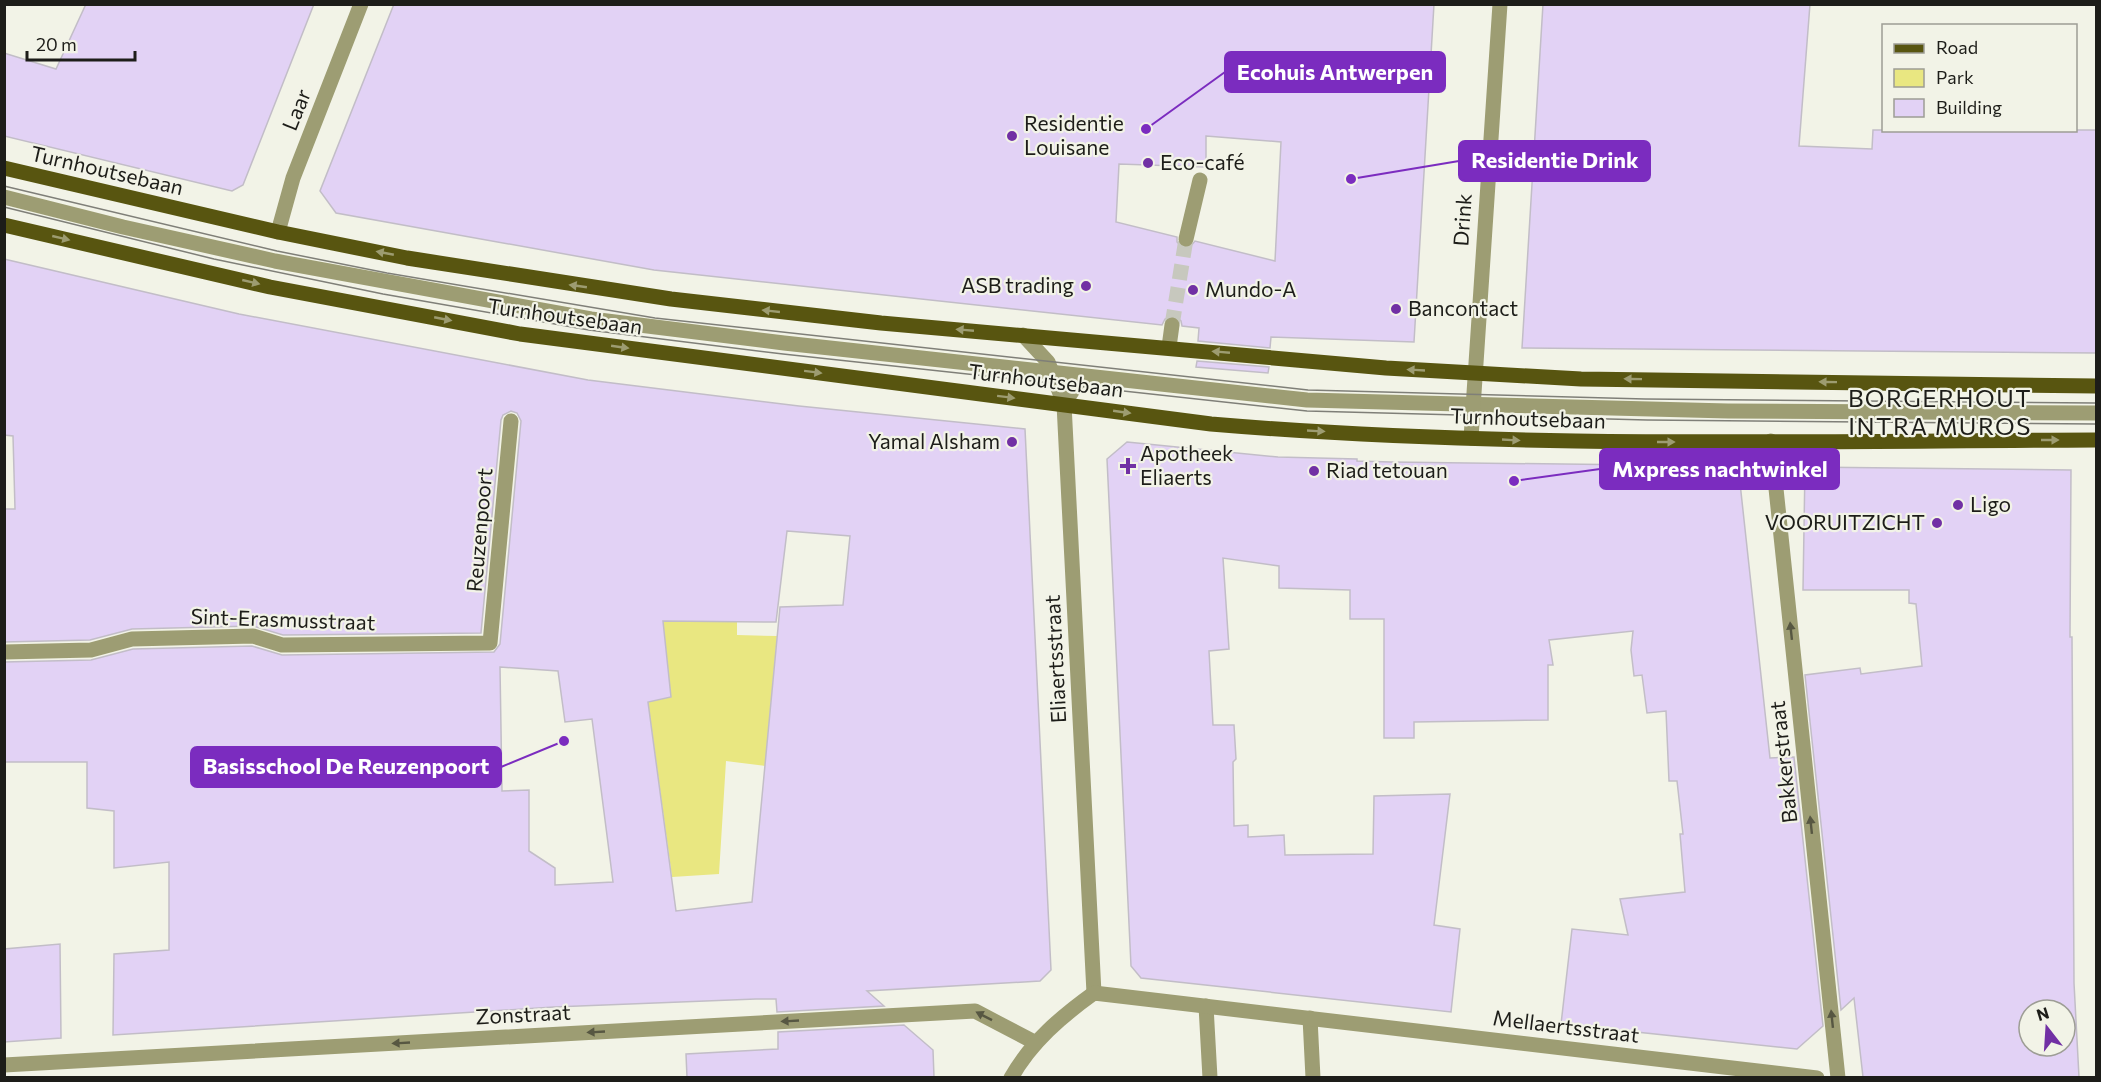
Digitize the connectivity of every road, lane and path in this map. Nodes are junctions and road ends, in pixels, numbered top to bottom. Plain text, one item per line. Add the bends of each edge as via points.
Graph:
1 (361, 4) edge
2 (1500, 4) edge
3 (4, 168) edge
4 (1200, 180) dead end
5 (4, 197) edge
6 (4, 225) edge
7 (278, 232) junction
8 (1186, 239) tunnel mouth
9 (1172, 325) tunnel mouth
10 (1023, 335) junction
11 (1169, 347) junction
12 (1052, 373) junction
13 (1474, 373) junction
14 (1082, 376) junction
15 (2097, 386) edge
16 (1065, 404) junction
17 (1473, 405) junction
18 (2097, 413) edge
19 (511, 421) dead end
20 (1471, 438) junction
21 (2097, 440) edge
22 (1771, 441) junction
23 (490, 643) joint
24 (4, 652) edge
25 (1094, 993) junction
26 (1206, 1006) junction
27 (1310, 1018) junction
28 (1036, 1043) junction
29 (4, 1065) edge
30 (1011, 1077) edge
31 (1210, 1077) edge
32 (1313, 1077) edge
33 (1817, 1077) edge
34 (1838, 1077) edge

1 - 7 street, Laar via 293,178
2 - 13 street, Drink
3 - 7 main road, Turnhoutsebaan
4 - 8 street
5 - 12 street via 275,261 591,319
6 -> 16 main road, Turnhoutsebaan via 270,287 520,334
10 -> 7 main road, Turnhoutsebaan via 671,300 509,276
9 - 11 street
10 - 11 main road, Turnhoutsebaan
10 - 12 street, Eliaertsstraat via 1048,362
13 -> 11 main road, Turnhoutsebaan
12 - 14 street
12 - 16 street, Eliaertsstraat
15 -> 13 main road, Turnhoutsebaan via 1581,379
13 - 17 street, Drink
14 - 16 street
14 - 17 street via 1307,400
16 -> 20 main road, Turnhoutsebaan via 1243,427
16 - 25 street, Eliaertsstraat
17 - 18 street via 1704,411
17 - 20 street, Drink
19 - 23 street, Reuzenpoort
20 -> 22 main road, Turnhoutsebaan via 1566,442
22 -> 21 main road, Turnhoutsebaan
34 -> 22 street, Bakkerstraat
23 - 24 street, Sint-Erasmusstraat via 282,645 253,636 132,639 91,650
25 - 26 street, Mellaertsstraat
25 - 28 street
26 - 27 street, Mellaertsstraat
26 - 31 street
27 - 32 street
27 - 33 street, Mellaertsstraat
28 -> 29 street, Zonstraat via 975,1011
28 - 30 street

